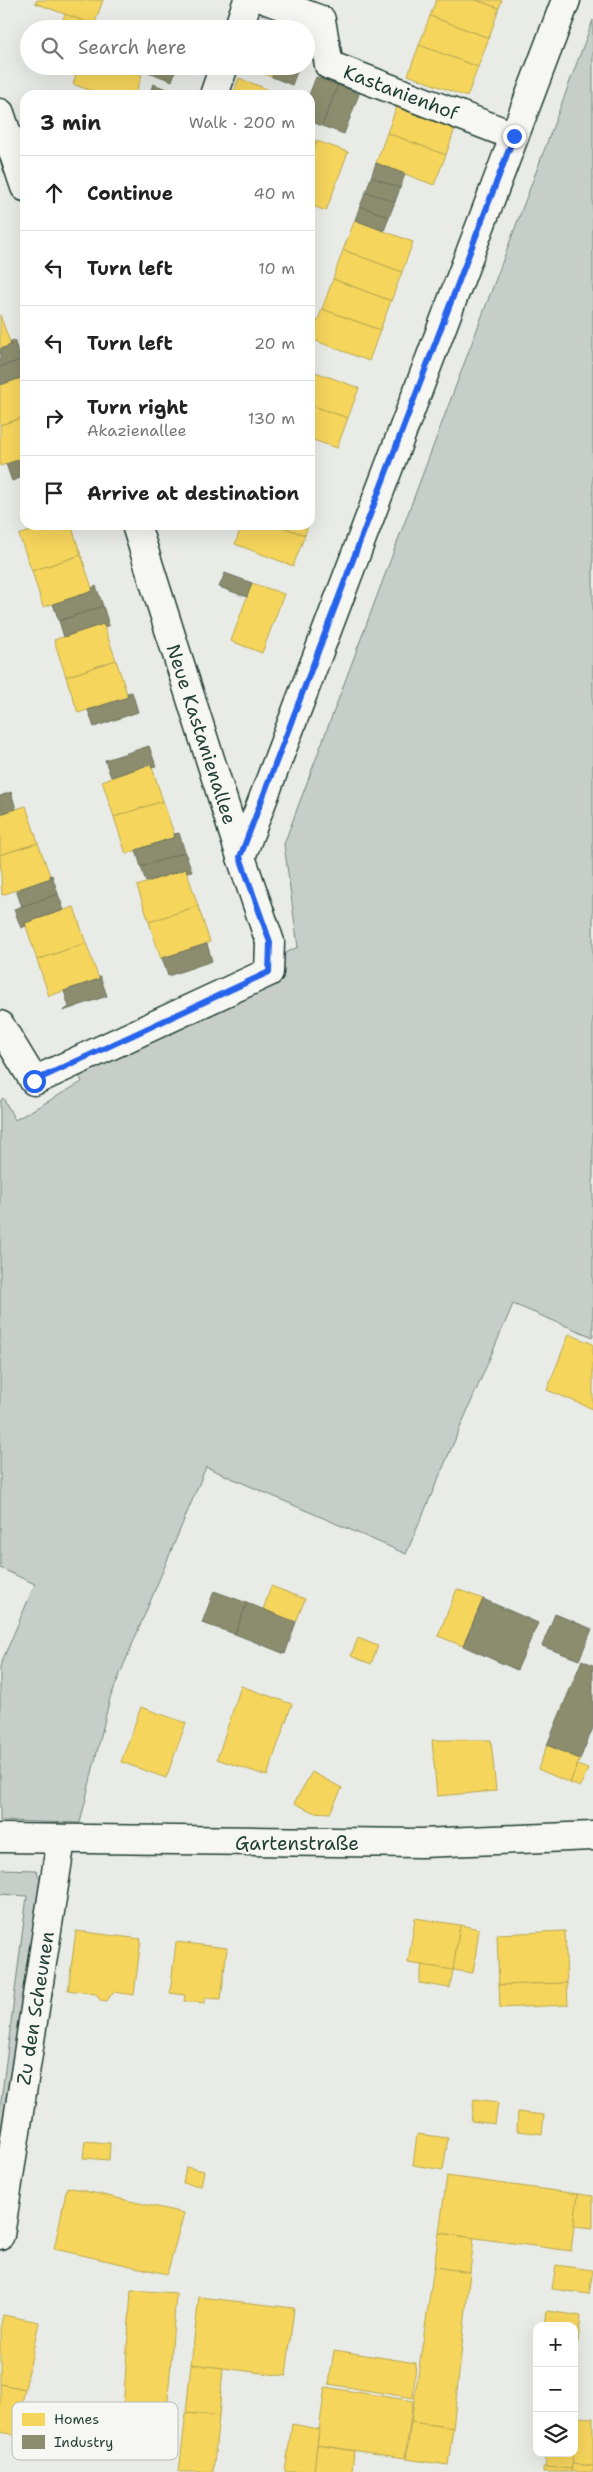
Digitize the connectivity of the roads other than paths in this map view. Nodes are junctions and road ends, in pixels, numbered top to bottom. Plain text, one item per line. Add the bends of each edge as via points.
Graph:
1 (248, 0) edge
2 (266, 0) edge
3 (566, 0) edge
4 (241, 20) edge
5 (221, 75) edge
6 (216, 90) edge
7 (0, 113) edge
8 (514, 136) junction
9 (20, 172) edge
10 (138, 530) edge
11 (240, 857) junction
12 (0, 1025) edge
13 (593, 1836) edge
14 (0, 1838) edge
15 (61, 1840) junction
16 (0, 2235) edge

1 - 4 street
2 - 8 street, Kastanienhof via 322,20 329,65
3 - 8 street
5 - 6 street
7 - 9 street
8 - 11 street
10 - 11 street, Neue Kastanienallee
11 - 12 street, Neue Kastanienallee via 270,942 269,972 34,1081
13 - 15 street, Gartenstraße via 421,1843
14 - 15 street, Gartenstraße
15 - 16 street, Zu den Scheunen

